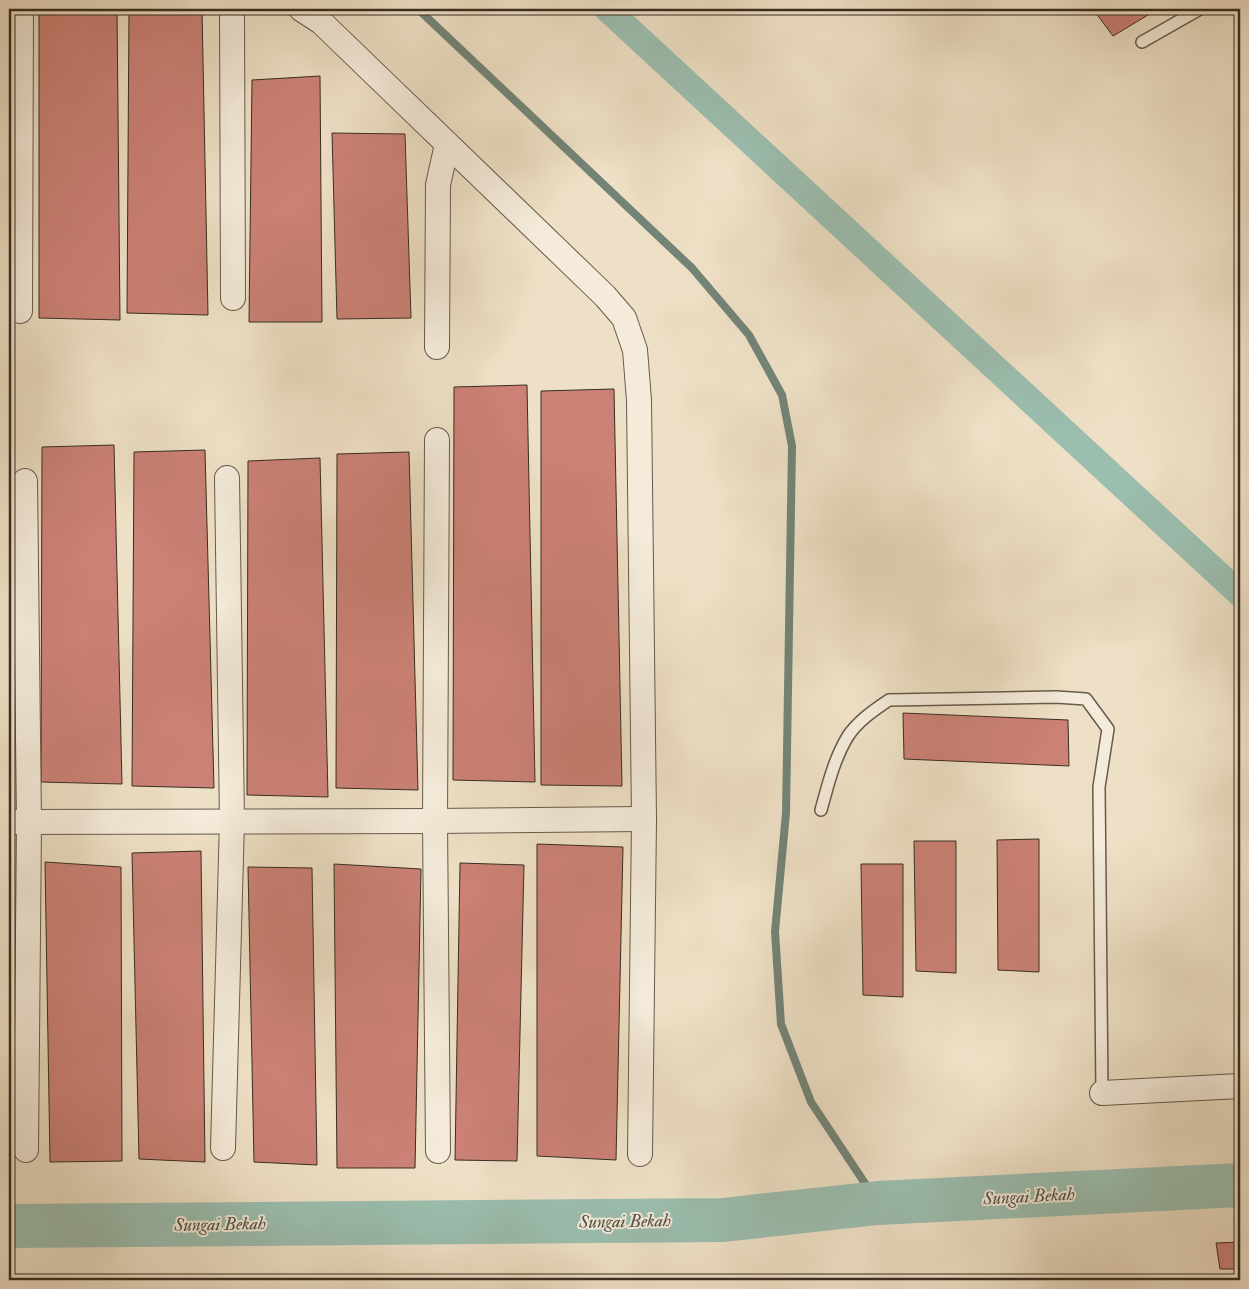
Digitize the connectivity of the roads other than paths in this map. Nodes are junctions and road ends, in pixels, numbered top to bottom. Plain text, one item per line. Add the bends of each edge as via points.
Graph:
1 (21, 9) edge
2 (232, 9) edge
3 (301, 9) edge
4 (1200, 9) edge
5 (1142, 42) dead end
6 (447, 144) junction
7 (234, 298) dead end
8 (20, 311) dead end
9 (437, 347) dead end
10 (437, 440) dead end
11 (227, 478) dead end
12 (25, 481) dead end
13 (820, 810) dead end
14 (644, 819) junction
15 (232, 821) junction
16 (435, 821) junction
17 (19, 822) edge
18 (1240, 1086) edge
19 (1102, 1093) joint
20 (223, 1148) dead end
21 (26, 1150) dead end
22 (438, 1151) dead end
23 (640, 1154) dead end

1 - 8 street
2 - 7 street
3 - 6 street via 321,22
4 - 5 lane
6 - 9 street via 438,185
6 - 14 street via 605,296 624,318 635,350 639,400
10 - 16 street
11 - 15 street
12 - 17 street
13 - 19 lane via 834,765 848,735 889,700 1086,699 1108,729 1099,787
14 - 16 street
14 - 23 street
15 - 16 street
15 - 17 street
15 - 20 street
16 - 22 street
17 - 21 street
18 - 19 street

